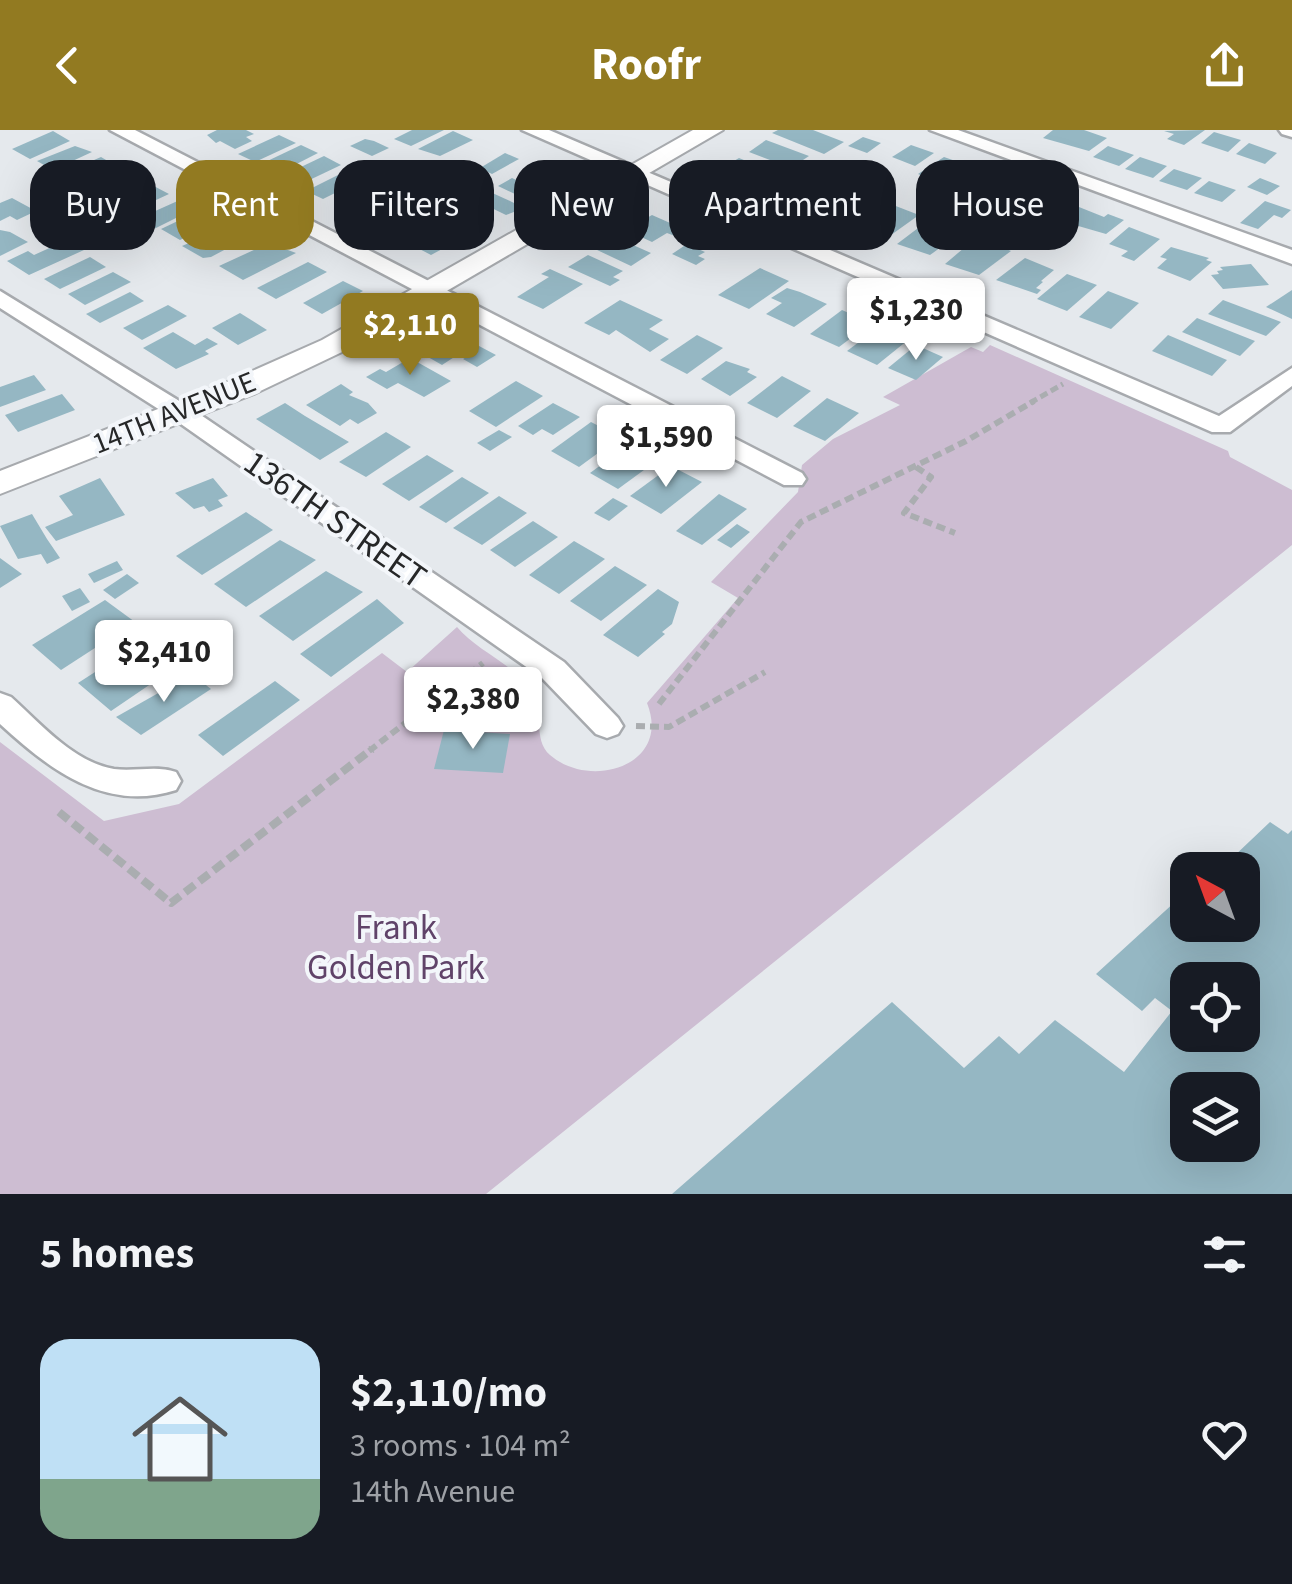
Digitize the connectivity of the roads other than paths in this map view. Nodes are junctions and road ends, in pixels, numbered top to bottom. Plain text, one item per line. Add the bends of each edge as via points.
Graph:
1 (120, 130) edge
2 (532, 130) edge
3 (711, 130) edge
4 (940, 130) edge
5 (602, 160) edge
6 (649, 165) edge
7 (649, 180) edge
8 (514, 244) edge
9 (1292, 257) edge
10 (433, 291) junction
11 (0, 298) edge
12 (1292, 375) edge
13 (180, 412) junction
14 (793, 478) dead end
15 (0, 483) edge
16 (0, 705) edge
17 (606, 726) dead end
18 (165, 781) dead end

1 - 10 street
2 - 5 street
3 - 6 street, 14TH AVENUE
4 - 9 street
7 - 12 street via 1221,426
8 - 10 street, 14TH AVENUE
10 - 13 street, 14TH AVENUE via 332,346
10 - 14 street
11 - 13 street, 136TH STREET
13 - 15 street, 14TH AVENUE
13 - 17 street, 136TH STREET via 554,670
16 - 18 street via 67,766 91,778

